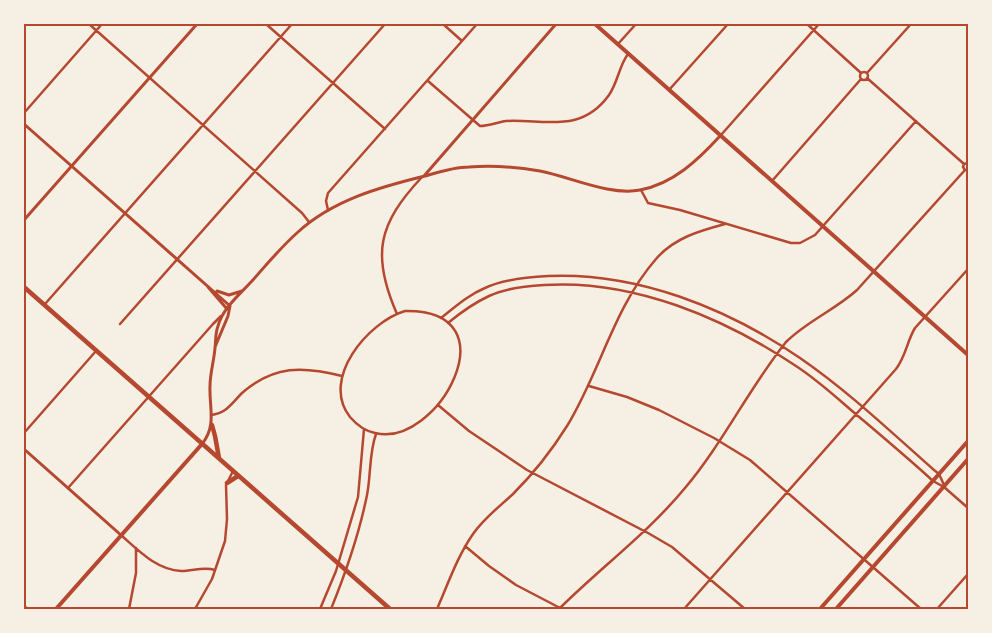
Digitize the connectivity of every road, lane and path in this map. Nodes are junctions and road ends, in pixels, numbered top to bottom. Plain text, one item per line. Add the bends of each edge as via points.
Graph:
1 (89, 24) edge
2 (102, 24) edge
3 (197, 24) edge
4 (266, 24) edge
5 (292, 24) edge
6 (386, 24) edge
7 (443, 24) edge
8 (478, 24) edge
9 (556, 24) edge
10 (595, 24) edge
11 (636, 24) edge
12 (728, 24) edge
13 (807, 24) edge
14 (819, 24) edge
15 (911, 24) edge
16 (96, 30) junction
17 (814, 30) junction
18 (280, 37) junction
19 (462, 41) junction
20 (618, 44) junction
21 (628, 54) junction
22 (861, 73) junction
23 (867, 73) junction
24 (149, 78) junction
25 (867, 78) junction
26 (862, 79) junction
27 (428, 81) junction
28 (333, 83) junction
29 (669, 90) junction
30 (24, 112) edge
31 (473, 120) junction
32 (916, 121) junction
33 (24, 124) edge
34 (202, 125) junction
35 (385, 129) junction
36 (720, 136) junction
37 (966, 164) edge
38 (71, 166) junction
39 (966, 170) edge
40 (255, 171) junction
41 (423, 176) junction
42 (772, 181) junction
43 (641, 190) junction
44 (328, 210) junction
45 (125, 213) junction
46 (24, 220) edge
47 (309, 222) junction
48 (725, 224) junction
49 (823, 226) junction
50 (177, 259) junction
51 (968, 268) edge
52 (873, 272) junction
53 (638, 284) junction
54 (206, 285) junction
55 (24, 287) edge
56 (214, 290) junction
57 (243, 291) junction
58 (632, 293) junction
59 (44, 305) junction
60 (229, 308) junction
61 (397, 314) junction
62 (221, 316) junction
63 (441, 318) junction
64 (924, 318) junction
65 (448, 323) junction
66 (120, 324) dead end
67 (782, 346) junction
68 (215, 348) junction
69 (96, 351) junction
70 (777, 354) junction
71 (968, 355) edge
72 (342, 376) junction
73 (589, 386) junction
74 (148, 397) junction
75 (438, 405) junction
76 (862, 408) junction
77 (856, 414) junction
78 (211, 416) junction
79 (212, 425) junction
80 (364, 429) junction
81 (24, 433) edge
82 (376, 434) junction
83 (719, 441) junction
84 (968, 441) edge
85 (202, 444) junction
86 (24, 449) edge
87 (219, 458) junction
88 (968, 460) edge
89 (233, 471) junction
90 (532, 473) junction
91 (939, 474) junction
92 (238, 476) junction
93 (933, 481) junction
94 (227, 483) junction
95 (944, 487) junction
96 (68, 488) junction
97 (788, 492) junction
98 (968, 508) edge
99 (644, 531) junction
100 (122, 536) junction
101 (465, 546) junction
102 (136, 548) junction
103 (864, 559) junction
104 (338, 564) junction
105 (873, 567) junction
106 (215, 570) junction
107 (346, 571) junction
108 (968, 574) edge
109 (711, 579) junction
110 (24, 606) edge
111 (28, 609) edge
112 (56, 609) edge
113 (129, 609) edge
114 (195, 609) edge
115 (320, 609) edge
116 (331, 609) edge
117 (390, 609) edge
118 (438, 609) edge
119 (561, 609) edge
120 (684, 609) edge
121 (745, 609) edge
122 (820, 609) edge
123 (836, 609) edge
124 (921, 609) edge
125 (937, 609) edge

1 - 16 street
2 - 16 street
3 - 24 street
4 - 18 street
5 - 18 street
6 - 28 street
7 - 19 street
8 - 19 street
9 - 31 street
10 - 20 main road
11 - 20 street
12 - 29 street
13 - 17 street
14 - 17 street
15 - 23 street
16 - 24 street
16 - 30 street
17 - 22 street
17 - 36 street
18 - 28 street
18 - 34 street
19 - 27 street
20 - 21 main road
21 - 29 main road
21 - 31 street via 608,96 591,112 573,121 506,121 482,126
22 - 23 street
22 - 26 street
23 - 25 street
24 - 34 street
24 - 38 street
25 - 26 street
25 - 32 street
26 - 42 street
27 - 31 street
27 - 35 street
28 - 35 street
28 - 40 street
29 - 36 main road
31 - 41 street
32 - 37 street
32 - 49 street
33 - 38 street
34 - 40 street
34 - 45 street
35 - 44 street via 328,193
36 - 42 main road
36 - 43 street via 680,173
37 - 39 street via 963,167
38 - 45 street
38 - 46 street
39 - 52 street
40 - 47 street
40 - 50 street
41 - 43 street via 468,167 506,167 553,174 612,190
41 - 44 street via 382,187
41 - 61 street via 393,215 383,239 382,268
42 - 49 main road
43 - 48 street via 648,203
44 - 47 street
45 - 50 street
45 - 59 street
47 - 57 street
48 - 49 street via 797,243 811,238
48 - 53 street via 688,234 670,246 656,258
49 - 52 main road
50 - 54 street
50 - 66 street
51 - 64 street
52 - 64 main road
52 - 67 street via 850,296 795,332
53 - 58 street
53 - 63 street via 587,276 508,280 485,288
53 - 67 street via 723,314
54 - 56 street
54 - 60 street
55 - 59 highway
56 - 57 street via 229,295
56 - 60 street
57 - 60 street
58 - 65 street via 586,285 552,284 509,289 470,306
58 - 70 street via 680,306 745,335
58 - 73 street
59 - 69 highway
60 - 62 street
60 - 68 street
61 - 63 street via 420,311
61 - 72 street via 375,328 359,344
62 - 68 street
62 - 74 street
63 - 65 street
64 - 71 main road
64 - 76 street via 911,336 900,364
65 - 75 street via 460,343 461,354 451,386
67 - 70 street
67 - 76 street
68 - 78 street via 210,378
69 - 74 highway
69 - 81 street
70 - 77 street
70 - 83 street
72 - 78 street via 312,370 284,370 257,382 227,410
72 - 80 street via 342,401 354,421
73 - 83 street via 659,410
73 - 90 street via 566,427
74 - 85 highway
74 - 96 street
75 - 82 street via 416,424 400,432
75 - 90 street via 469,431
76 - 77 street
76 - 91 street
77 - 93 street
77 - 97 street
78 - 79 street
79 - 85 street
79 - 87 highway
80 - 82 street
80 - 104 street via 358,498
82 - 107 street via 372,443 362,520
83 - 97 street via 750,460
83 - 99 street via 685,488
84 - 91 main road
85 - 87 highway
85 - 100 main road
86 - 96 street
87 - 89 highway
88 - 95 main road
89 - 92 highway
89 - 94 street
90 - 99 street
90 - 101 street via 485,519
91 - 93 main road
91 - 95 street
92 - 94 highway
92 - 104 highway
93 - 95 street
93 - 103 main road
94 - 106 street via 225,541
95 - 98 street
95 - 105 main road
96 - 100 street
97 - 103 street
97 - 109 street
99 - 109 street via 672,547
99 - 119 street
100 - 102 street
100 - 112 main road
101 - 118 street
101 - 119 street via 516,584
102 - 106 street via 164,567 179,571 206,567
102 - 113 street via 136,573
103 - 105 street
103 - 122 main road
104 - 107 highway
104 - 115 street
105 - 123 main road
105 - 124 street
106 - 114 street
107 - 116 street
107 - 117 highway
108 - 125 street
109 - 120 street
109 - 121 street
110 - 111 street

